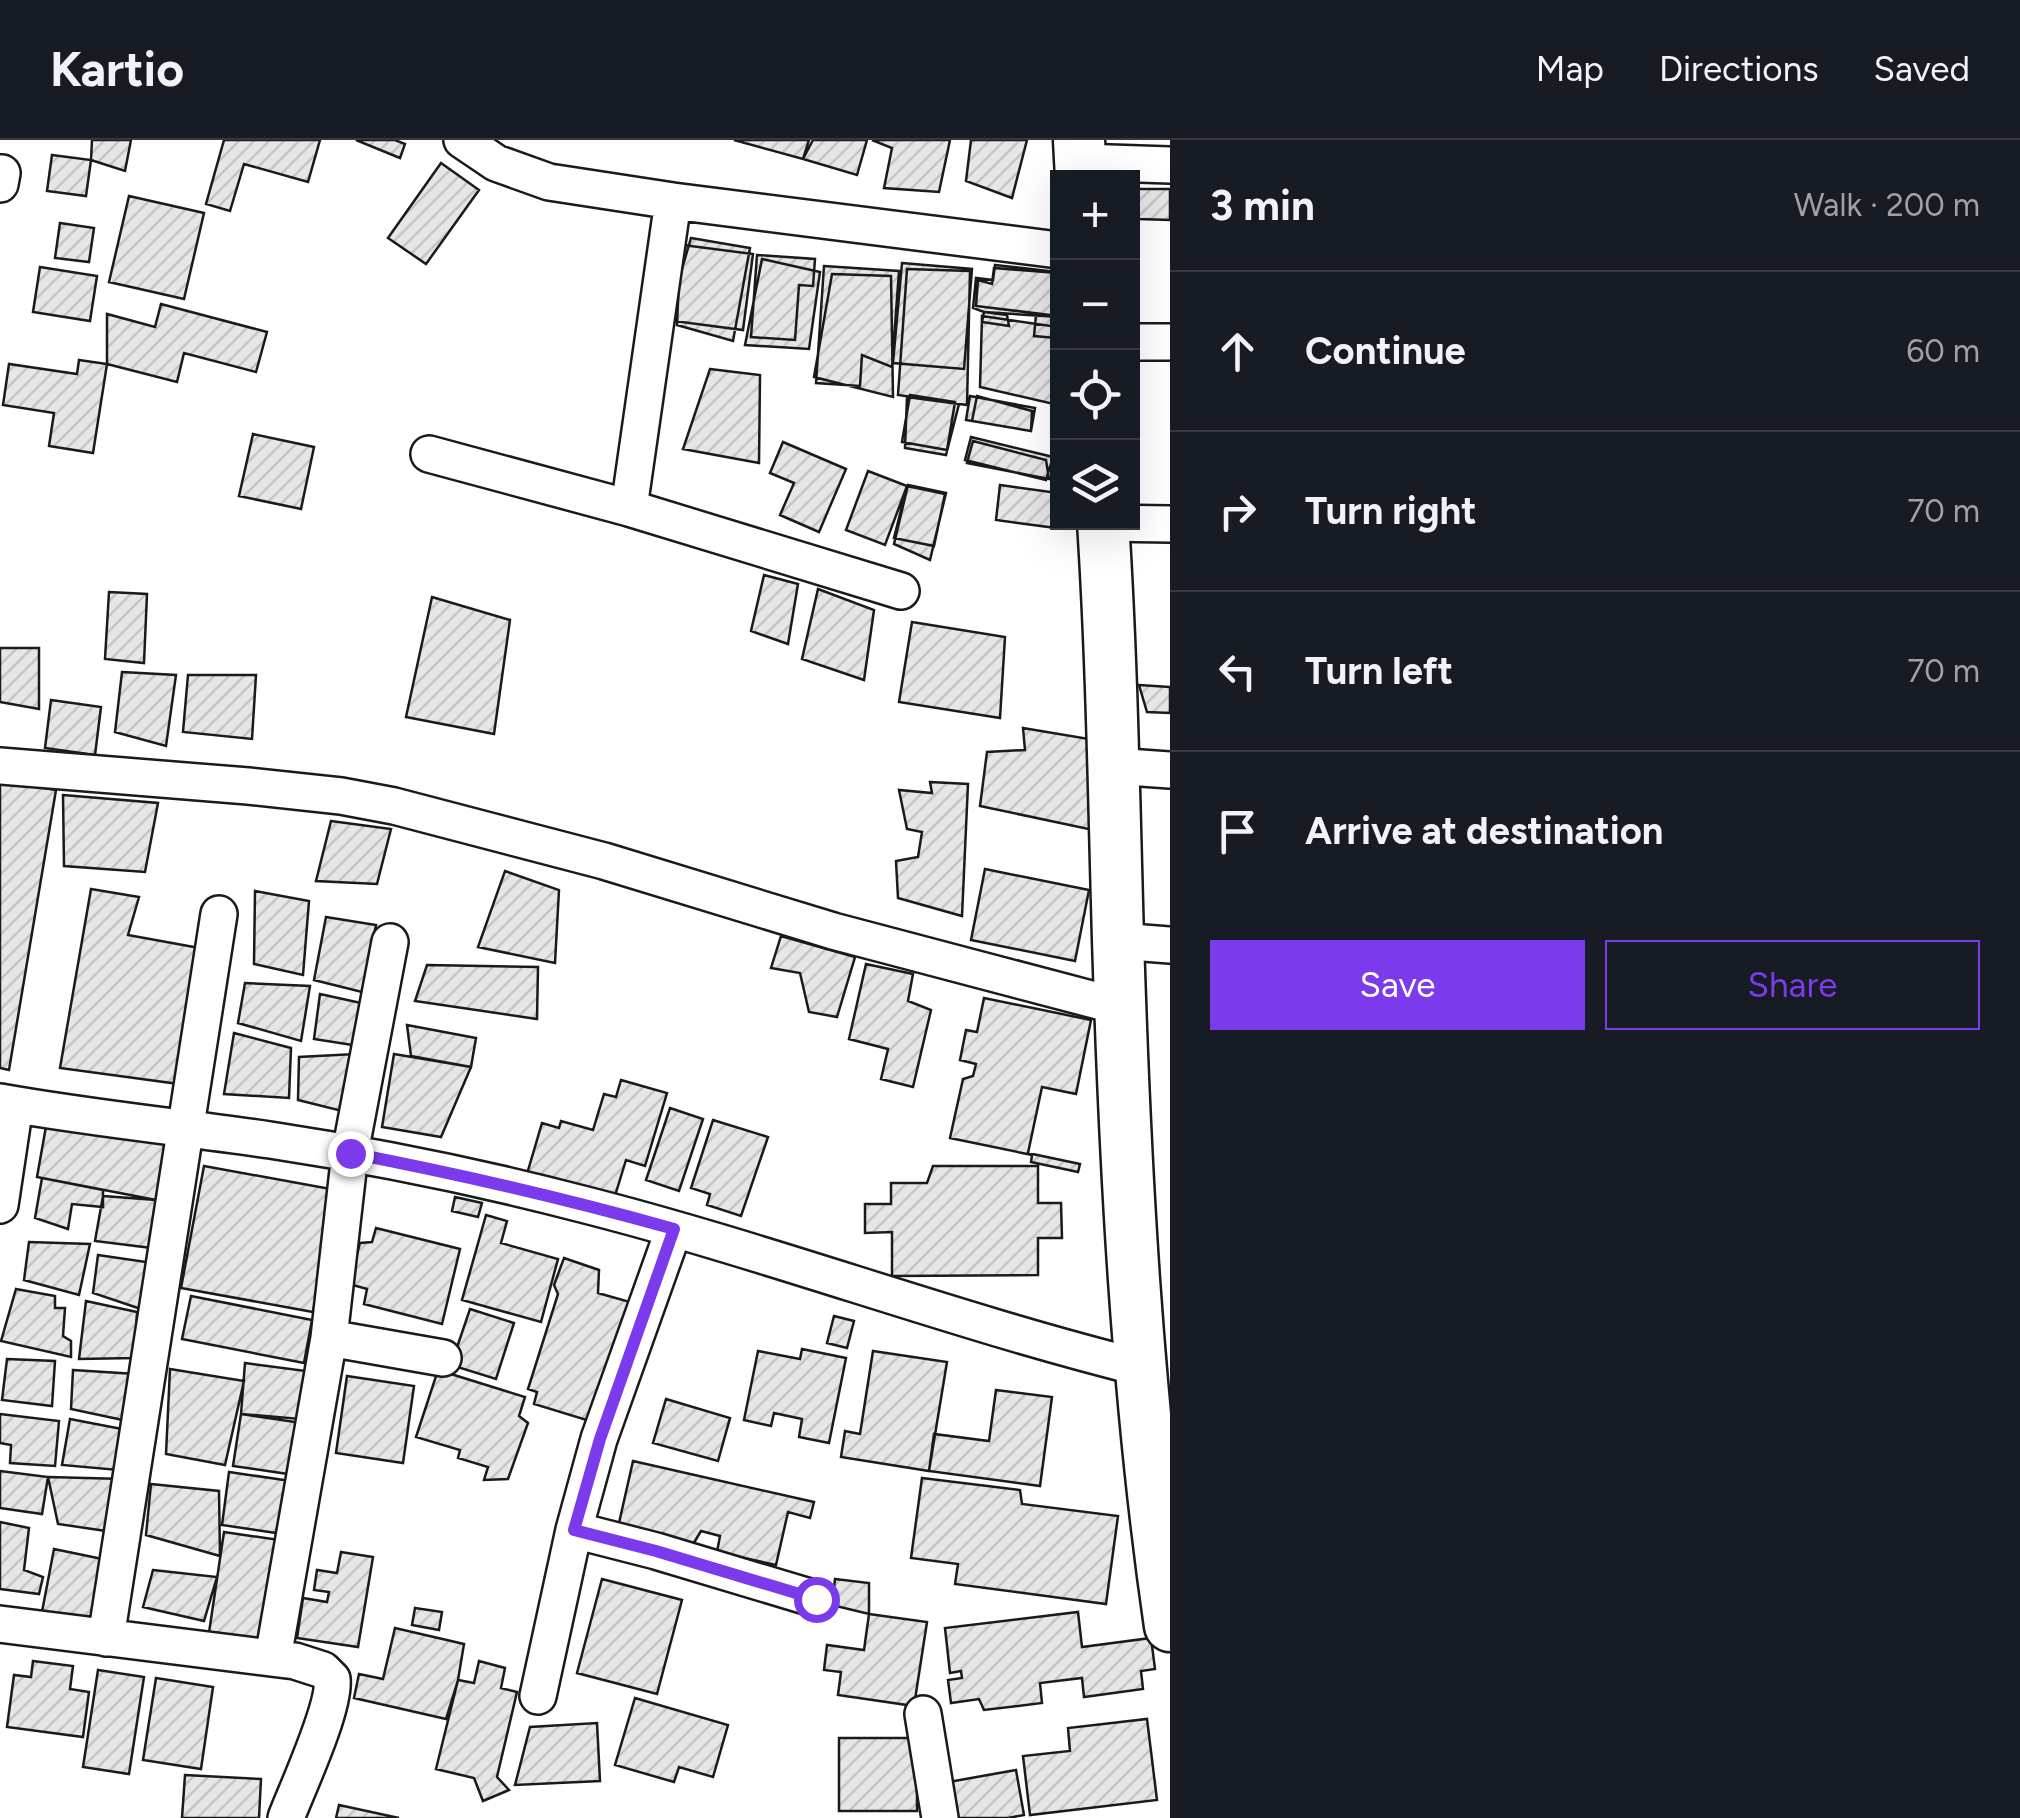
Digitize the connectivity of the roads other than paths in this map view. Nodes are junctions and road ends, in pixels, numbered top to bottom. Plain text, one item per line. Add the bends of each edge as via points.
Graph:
1 (462, 140) edge
2 (1080, 160) edge
3 (1170, 165) edge
4 (673, 202) junction
5 (1050, 249) edge
6 (1140, 342) edge
7 (1170, 342) edge
8 (429, 454) dead end
9 (629, 508) junction
10 (1140, 524) edge
11 (1170, 524) edge
12 (1103, 530) edge
13 (901, 591) dead end
14 (0, 766) edge
15 (1113, 766) junction
16 (1170, 770) edge
17 (219, 914) dead end
18 (1118, 941) junction
19 (390, 942) dead end
20 (1170, 945) edge
21 (1121, 1007) junction
22 (8, 1103) edge
23 (184, 1128) junction
24 (350, 1153) junction
25 (0, 1205) edge
26 (674, 1229) junction
27 (1154, 1318) edge
28 (329, 1338) junction
29 (444, 1358) dead end
30 (1142, 1368) junction
31 (1158, 1418) edge
32 (574, 1530) junction
33 (1166, 1569) edge
34 (816, 1599) dead end
35 (0, 1624) edge
36 (1170, 1626) edge
37 (106, 1638) junction
38 (273, 1658) junction
39 (538, 1696) dead end
40 (922, 1714) dead end
41 (286, 1818) edge
42 (940, 1818) edge

1 - 4 street via 539,180
2 - 3 street
4 - 5 street
4 - 9 street
6 - 7 street
8 - 9 street
9 - 13 street
10 - 11 street
12 - 15 highway
14 - 21 street via 248,786 394,806
15 - 16 street
15 - 18 highway
17 - 23 street
18 - 20 street
18 - 21 highway
19 - 24 street
21 - 27 highway via 1134,1286
22 - 23 street
22 - 25 street
23 - 24 street
23 - 37 street
24 - 26 street
24 - 28 street
26 - 30 street
26 - 32 street
27 - 30 highway
28 - 29 street
28 - 38 street
30 - 31 highway
31 - 33 highway
32 - 34 street
32 - 39 street
33 - 36 highway
35 - 37 street
37 - 38 street
38 - 41 street via 322,1670 333,1685
40 - 42 street

